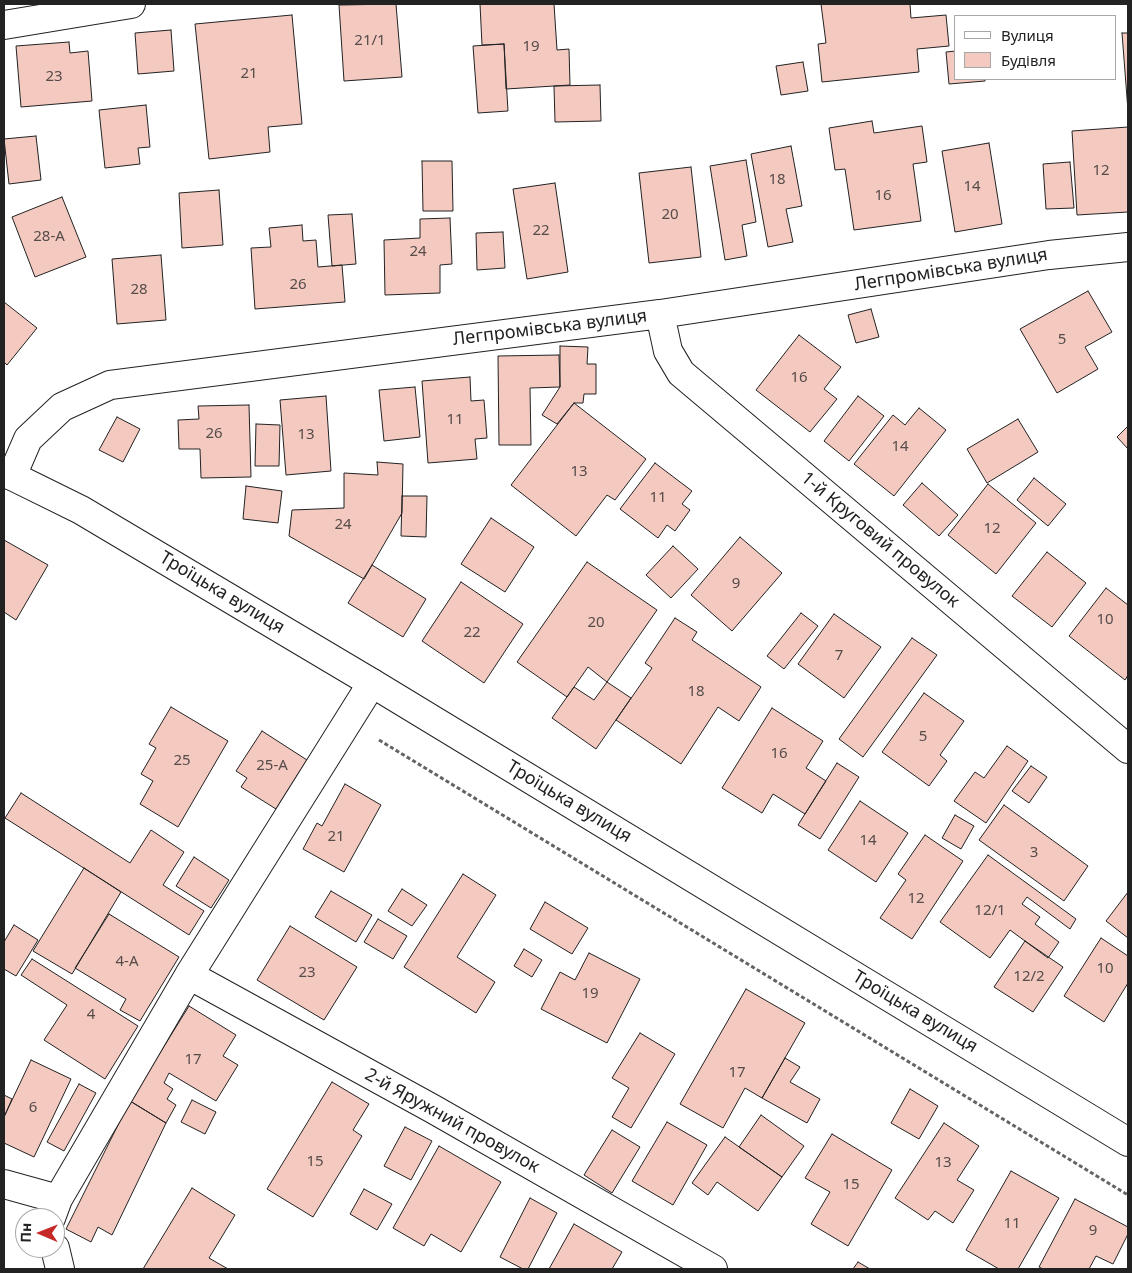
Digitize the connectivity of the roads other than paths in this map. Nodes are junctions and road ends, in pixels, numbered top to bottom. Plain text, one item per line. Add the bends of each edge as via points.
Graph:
1 (131, 4) edge
2 (4, 26) edge
3 (1128, 247) edge
4 (660, 314) junction
5 (8, 474) edge
6 (372, 683) junction
7 (1128, 748) edge
8 (189, 975) junction
9 (1128, 1142) edge
10 (4, 1184) edge
11 (55, 1208) edge
12 (712, 1269) edge

1 - 2 street
3 - 4 street, Легпромівська вулиця via 1049,254
4 - 5 street, Легпромівська вулиця via 110,385 55,413 28,439
4 - 7 street, 1-й Круговий провулок via 668,350 681,374
5 - 6 street, Троїцька вулиця via 81,510
6 - 8 street
6 - 9 street, Троїцька вулиця
8 - 11 street
8 - 12 street, 2-й Яружний провулок via 433,1109
10 - 11 street

